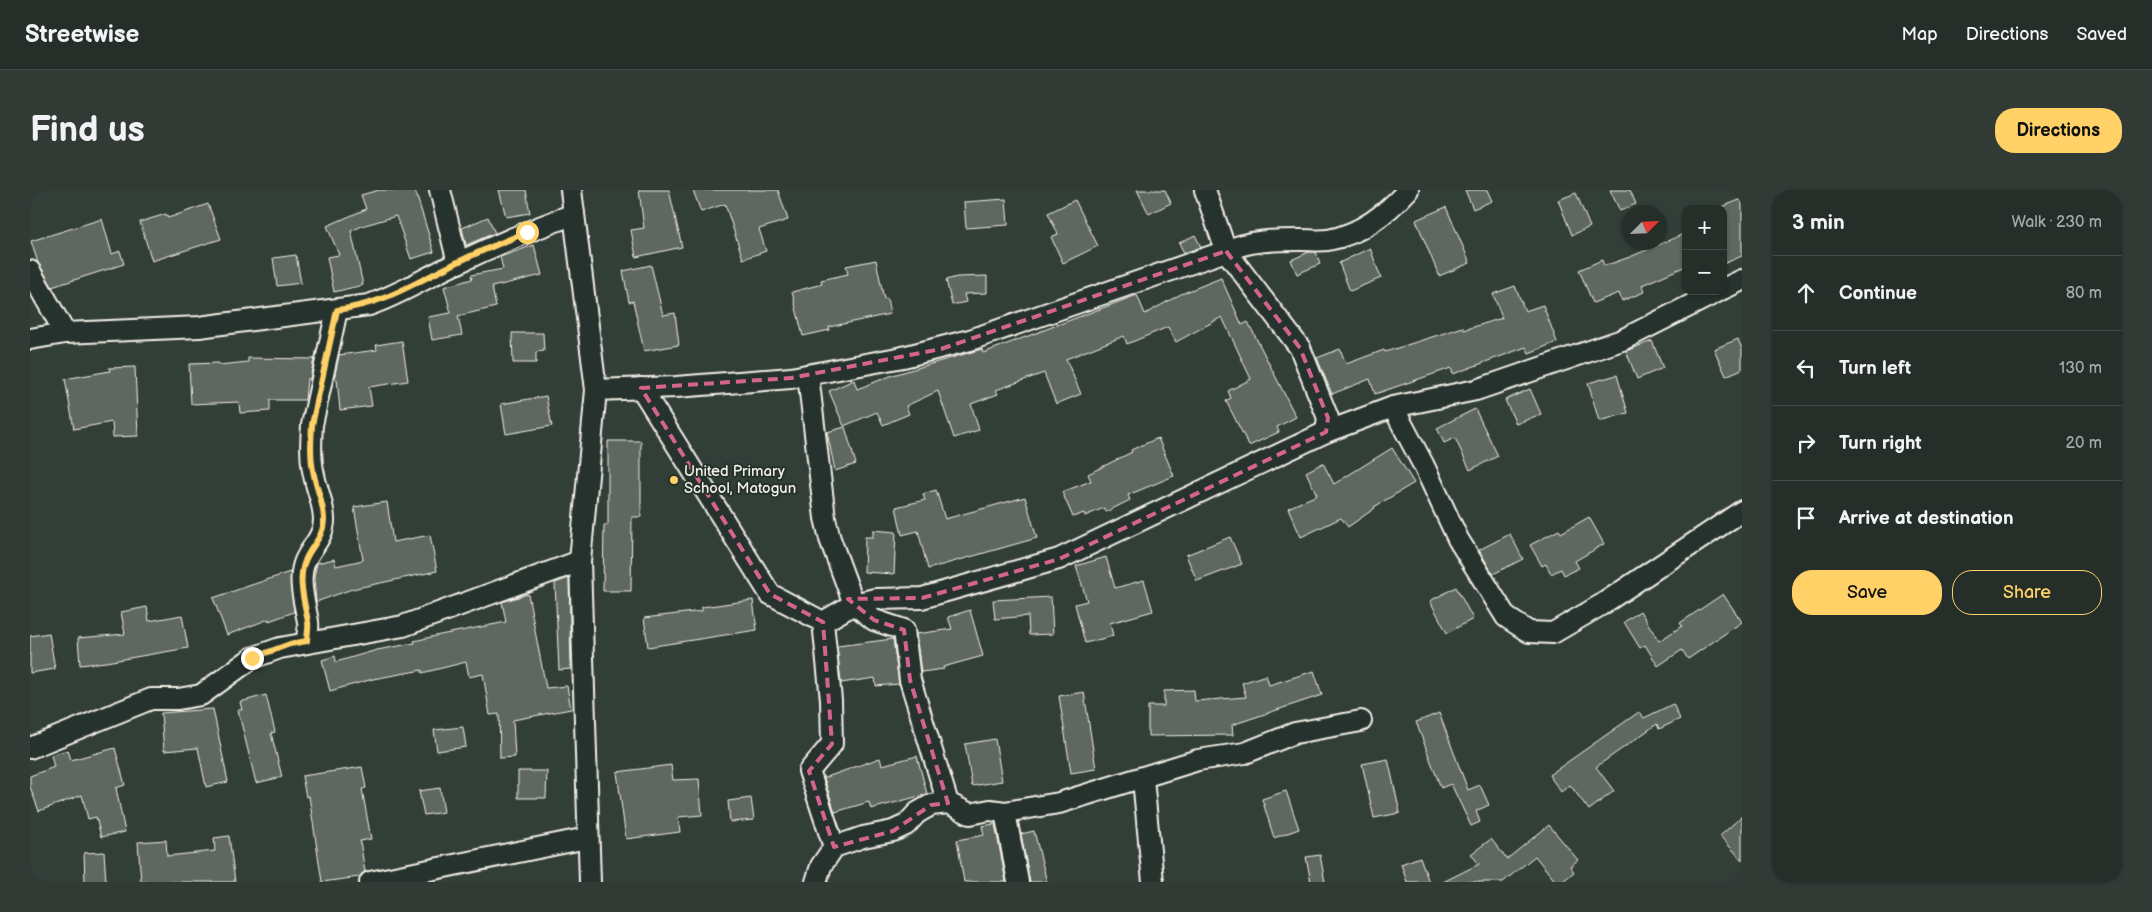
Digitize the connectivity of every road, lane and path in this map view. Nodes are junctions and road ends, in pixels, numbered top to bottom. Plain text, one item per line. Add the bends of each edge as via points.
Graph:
1 (440, 190) edge
2 (572, 190) edge
3 (1205, 190) edge
4 (1408, 190) edge
5 (574, 214) junction
6 (1226, 252) junction
7 (458, 262) junction
8 (30, 271) edge
9 (1742, 280) edge
10 (1727, 287) edge
11 (1711, 295) edge
12 (337, 310) junction
13 (65, 333) junction
14 (30, 339) edge
15 (808, 375) junction
16 (641, 388) junction
17 (596, 390) junction
18 (1393, 407) junction
19 (1326, 432) junction
20 (1742, 511) edge
21 (580, 561) junction
22 (854, 604) junction
23 (823, 622) junction
24 (307, 641) junction
25 (1361, 721) dead end
26 (30, 748) edge
27 (1143, 778) junction
28 (948, 803) junction
29 (1005, 812) junction
30 (587, 838) junction
31 (834, 848) junction
32 (370, 882) edge
33 (590, 882) edge
34 (816, 882) edge
35 (1018, 882) edge
36 (1153, 882) edge

1 - 7 street
2 - 5 street
3 - 6 street
4 - 6 street via 1379,218 1346,234 1328,240 1241,244
5 - 7 street
5 - 17 street
6 - 15 street via 948,346
6 - 19 street via 1300,348 1328,418
7 - 12 street via 388,298
8 - 13 street
9 - 10 street
11 - 18 street via 1622,340 1476,390
12 - 13 street via 199,327
12 - 24 street via 310,444 324,520 322,534 304,562 302,591 309,624
13 - 14 street
15 - 16 street
15 - 22 street via 825,518
16 - 17 street
16 - 23 street via 770,594
17 - 21 street
18 - 19 street
18 - 20 street via 1458,540 1506,617 1529,632 1553,632 1601,605
19 - 22 street via 1059,559 922,598 875,599
21 - 24 street via 403,626
21 - 30 street
22 - 23 street
22 - 28 street via 874,620 904,630 910,680
23 - 31 street via 832,744 809,771
24 - 26 street via 252,658 202,694 178,699 151,699
25 - 27 street via 1295,733 1245,753 1198,760
27 - 29 street via 1059,803
27 - 36 street
28 - 29 street via 970,814 990,810
28 - 31 street via 931,805 893,831 863,837
29 - 35 street
30 - 32 street
30 - 33 street
31 - 34 street via 821,866

